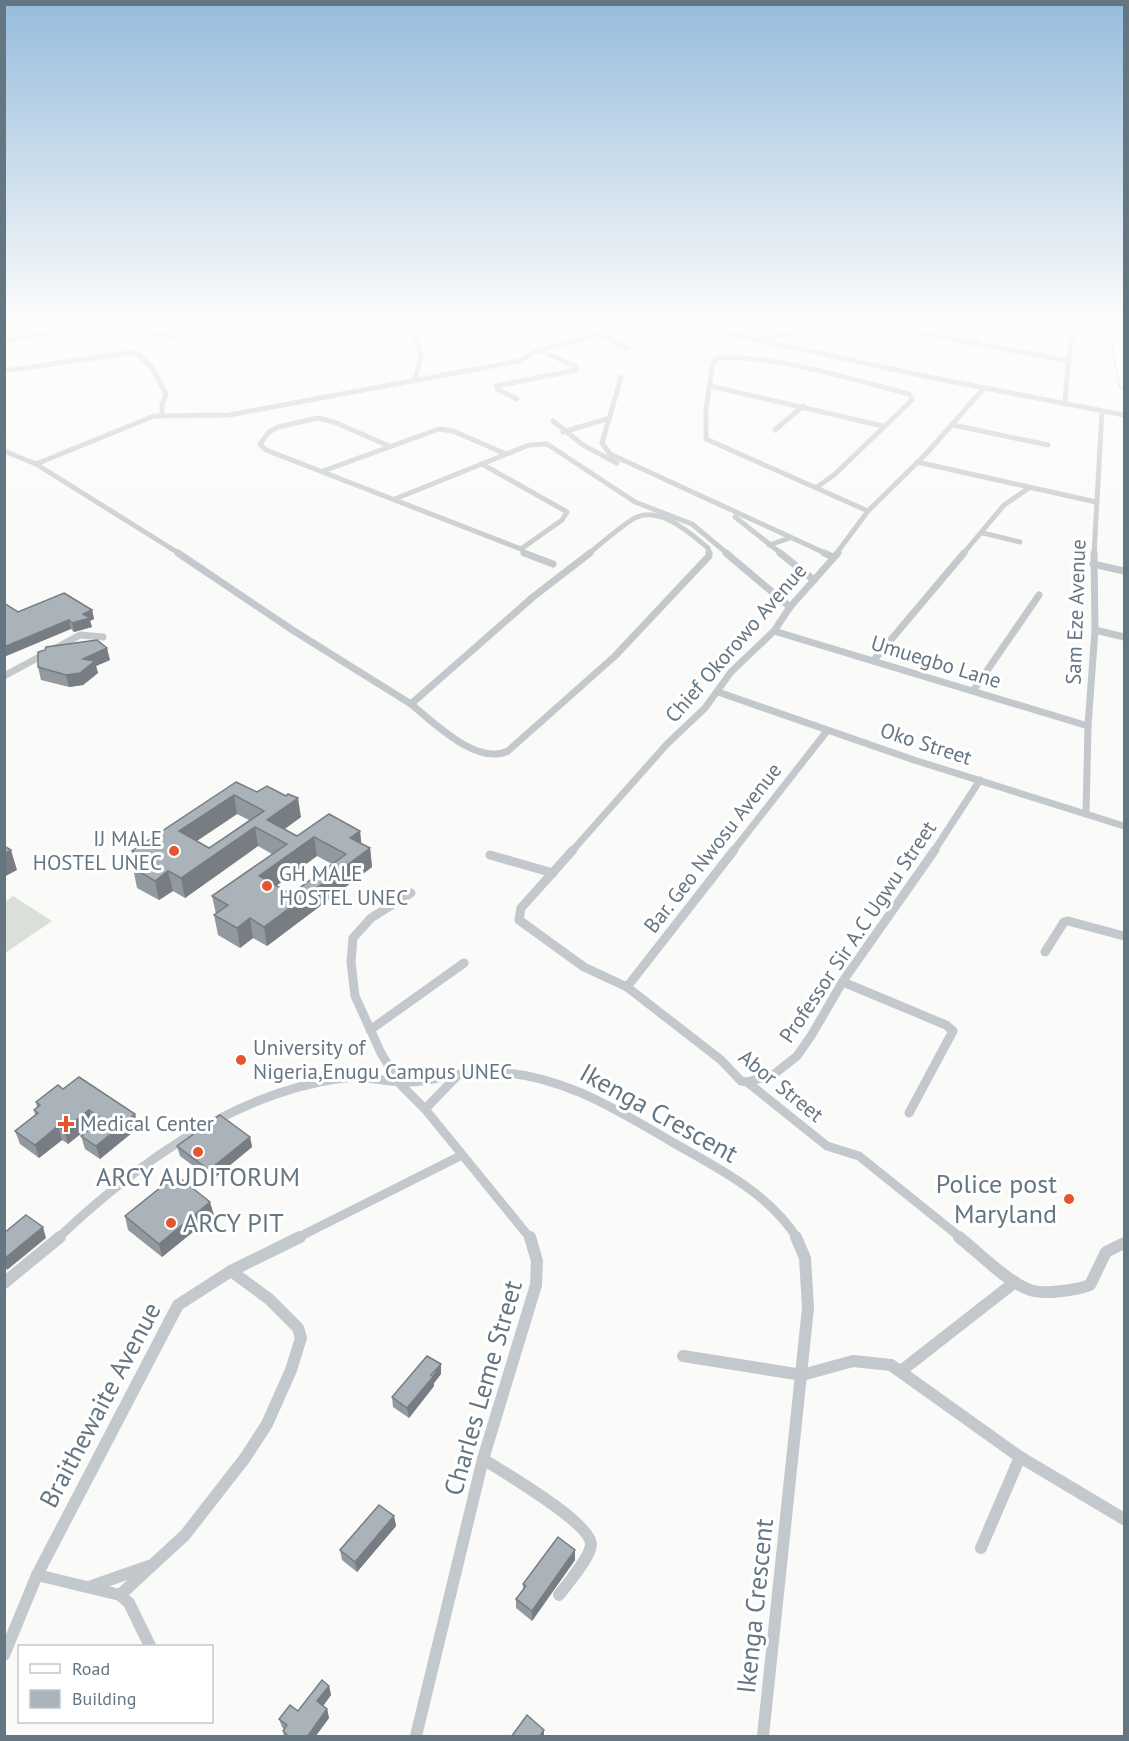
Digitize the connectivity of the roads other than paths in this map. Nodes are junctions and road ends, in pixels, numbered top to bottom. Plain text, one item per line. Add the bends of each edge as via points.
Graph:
1 (162, 407) edge
2 (267, 407) edge
3 (613, 407) edge
4 (705, 407) edge
5 (802, 407) edge
6 (808, 407) edge
7 (904, 407) edge
8 (968, 407) edge
9 (1083, 407) edge
10 (1096, 407) edge
11 (1102, 411) junction
12 (1125, 413) edge
13 (162, 415) junction
14 (610, 418) junction
15 (553, 422) dead end
16 (953, 425) junction
17 (883, 426) junction
18 (775, 430) dead end
19 (563, 432) junction
20 (1048, 445) dead end
21 (388, 446) junction
22 (4, 451) edge
23 (506, 454) junction
24 (917, 462) junction
25 (36, 464) junction
26 (482, 464) junction
27 (323, 471) junction
28 (817, 487) junction
29 (1029, 488) junction
30 (395, 499) junction
31 (1096, 502) junction
32 (868, 511) junction
33 (982, 533) junction
34 (790, 538) junction
35 (1020, 542) dead end
36 (768, 545) junction
37 (521, 549) junction
38 (833, 557) junction
39 (553, 564) dead end
40 (1093, 564) junction
41 (1125, 571) edge
42 (814, 580) junction
43 (1039, 595) dead end
44 (790, 607) junction
45 (1095, 630) junction
46 (774, 631) junction
47 (1125, 637) edge
48 (103, 638) dead end
49 (873, 661) junction
50 (4, 676) edge
51 (973, 691) junction
52 (718, 692) junction
53 (411, 704) junction
54 (1088, 726) junction
55 (827, 731) junction
56 (980, 780) junction
57 (1086, 814) junction
58 (1125, 826) edge
59 (490, 855) dead end
60 (553, 873) junction
61 (411, 893) dead end
62 (520, 922) joint
63 (1125, 936) edge
64 (1045, 952) dead end
65 (464, 963) dead end
66 (843, 982) junction
67 (627, 987) junction
68 (370, 1030) junction
69 (458, 1075) junction
70 (398, 1082) junction
71 (747, 1082) junction
72 (424, 1109) junction
73 (909, 1113) dead end
74 (462, 1155) junction
75 (1125, 1243) edge
76 (231, 1271) junction
77 (1016, 1282) junction
78 (4, 1283) edge
79 (683, 1356) dead end
80 (901, 1371) junction
81 (802, 1375) junction
82 (1020, 1457) junction
83 (483, 1459) junction
84 (1125, 1519) edge
85 (981, 1548) dead end
86 (152, 1564) junction
87 (37, 1575) junction
88 (89, 1587) junction
89 (560, 1594) dead end
90 (120, 1595) junction
91 (149, 1645) edge
92 (4, 1655) edge
93 (416, 1737) edge
94 (764, 1737) edge

1 - 13 street
2 - 13 street via 225,415
3 - 14 street
4 - 28 street via 706,439
5 - 18 street
6 - 17 street
7 - 17 street
8 - 16 street, Chief Okorowo Avenue
9 - 11 street
10 - 12 street
11 - 12 street
11 - 31 street, Sam Eze Avenue
13 - 25 street
14 - 19 street
14 - 34 street via 602,442 610,454
15 - 19 street
16 - 20 street
16 - 24 street, Chief Okorowo Avenue
17 - 28 street
19 - 36 street via 602,456 733,515
21 - 23 street via 446,429
21 - 27 street
21 - 27 street via 318,418 278,427 260,444 266,450
22 - 25 street
23 - 26 street
23 - 44 street via 536,443 547,444 635,502 692,524
24 - 29 street
24 - 32 street, Chief Okorowo Avenue
25 - 53 street
26 - 30 street
26 - 37 street via 567,512 562,520
27 - 30 street
28 - 32 street
29 - 31 street
29 - 33 street via 1004,505
30 - 37 street
31 - 40 street, Sam Eze Avenue
32 - 38 street, Chief Okorowo Avenue
33 - 35 street
33 - 49 street
34 - 36 street
34 - 38 street
36 - 42 street
37 - 39 street
38 - 42 street, Chief Okorowo Avenue
40 - 41 street
40 - 45 street, Sam Eze Avenue
42 - 44 street, Chief Okorowo Avenue
43 - 51 street
44 - 46 street, Chief Okorowo Avenue
45 - 47 street
45 - 54 street, Sam Eze Avenue
46 - 49 street, Umuegbo Lane
46 - 52 street, Chief Okorowo Avenue via 731,672
48 - 50 street via 80,635
49 - 51 street, Umuegbo Lane
51 - 54 street, Umuegbo Lane
52 - 55 street, Oko Street
52 - 60 street, Chief Okorowo Avenue
53 - 53 street via 533,597 637,517 652,516 675,523 708,548 709,556 615,656 508,751 498,756 477,753
54 - 57 street, Sam Eze Avenue
55 - 56 street, Oko Street
55 - 67 street, Bar. Geo Nwosu Avenue
56 - 57 street, Oko Street
56 - 66 street, Professor Sir A.C Ugwu Street via 957,820
57 - 58 street, Oko Street
59 - 60 street
60 - 62 street, Chief Okorowo Avenue via 520,908
61 - 68 street, Charles Leme Street via 371,918 353,938 355,996
62 - 67 street, Abor Street via 584,967
63 - 64 street via 1068,921
65 - 68 street
66 - 71 street, Professor Sir A.C Ugwu Street via 788,1065 768,1080
66 - 73 street via 946,1025 952,1031
67 - 71 street, Abor Street
68 - 70 street, Charles Leme Street
69 - 70 street, Ikenga Crescent
69 - 72 street
69 - 81 street, Ikenga Crescent via 510,1073 571,1089 715,1166 761,1198 799,1242 808,1265
70 - 72 street, Charles Leme Street
70 - 78 street, Ikenga Crescent via 345,1077 269,1098 220,1118 159,1157 79,1218 52,1246
71 - 77 street, Abor Street via 827,1146 858,1156
72 - 74 street, Charles Leme Street
74 - 76 street, Braithewaite Avenue
74 - 83 street, Charles Leme Street via 530,1237 537,1252 536,1285
75 - 77 street via 1106,1252 1089,1285 1078,1290 1032,1291
76 - 86 street via 289,1317 301,1338 281,1396 245,1458 184,1535
76 - 87 street, Braithewaite Avenue via 178,1305
77 - 80 street
79 - 81 street
80 - 81 street via 862,1360
80 - 82 street
81 - 94 street, Ikenga Crescent
82 - 84 street
82 - 85 street
83 - 89 street via 532,1489 586,1531 590,1552
83 - 93 street, Charles Leme Street
86 - 88 street
86 - 90 street
87 - 88 street
87 - 92 street, Braithewaite Avenue
88 - 90 street
90 - 91 street via 129,1603

